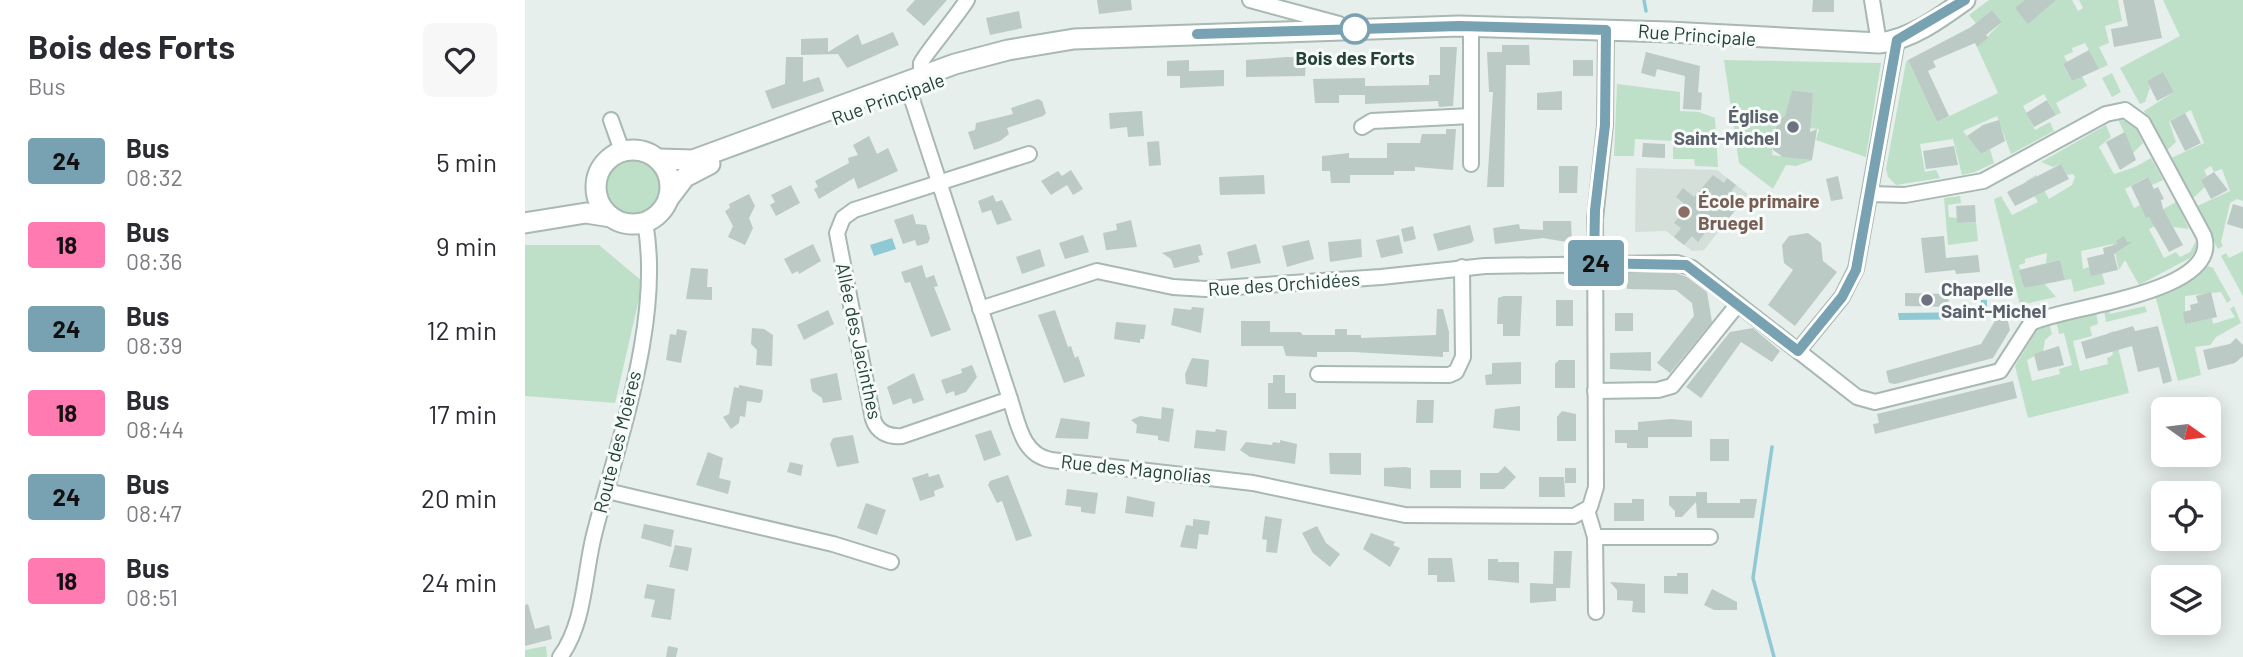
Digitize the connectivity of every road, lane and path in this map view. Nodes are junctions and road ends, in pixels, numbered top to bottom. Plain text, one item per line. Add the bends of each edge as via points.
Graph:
1 (967, 0) edge
2 (1245, 0) edge
3 (1250, 0) edge
4 (1872, 0) edge
5 (1965, 0) edge
6 (1268, 6) junction
7 (1471, 26) junction
8 (1364, 29) junction
9 (1606, 30) junction
10 (1270, 32) junction
11 (1888, 41) junction
12 (916, 83) junction
13 (1471, 116) junction
14 (611, 120) dead end
15 (1362, 127) dead end
16 (622, 151) junction
17 (1029, 154) dead end
18 (658, 159) junction
19 (1471, 164) dead end
20 (597, 178) junction
21 (940, 181) junction
22 (1870, 194) junction
23 (669, 198) junction
24 (611, 217) junction
25 (526, 222) edge
26 (645, 222) junction
27 (1594, 263) junction
28 (1462, 267) junction
29 (1738, 304) junction
30 (980, 309) junction
31 (1798, 351) junction
32 (1318, 374) dead end
33 (1595, 391) junction
34 (1010, 399) junction
35 (607, 491) junction
36 (1587, 510) junction
37 (1595, 537) junction
38 (1710, 537) dead end
39 (891, 562) dead end
40 (1596, 612) dead end
41 (560, 657) edge

1 - 12 street via 922,58
2 - 10 street via 1260,13
3 - 6 street
4 - 11 street
5 - 11 street
6 - 8 street
6 - 10 street via 1276,16
7 - 8 street, Rue Principale
7 - 9 street, Rue Principale
7 - 13 street
8 - 10 street, Rue Principale
9 - 11 street, Rue Principale
9 - 27 street via 1605,125
10 - 12 street, Rue Principale via 1124,37
11 - 22 street
12 - 18 street, Rue Principale via 700,158
12 - 21 street, Rue des Magnolias
12 - 23 street, Rue Principale via 702,167 685,177
13 - 15 street via 1372,121
13 - 19 street
14 - 16 street
16 - 18 street via 639,150
16 - 20 street via 606,161
17 - 21 street
18 - 23 street via 669,175
20 - 24 street via 597,197
20 - 25 street via 572,205
21 - 30 street, Rue des Magnolias
21 - 34 street, Allée des Jacinthes via 849,212 838,228 874,422 887,434 902,436
22 - 31 street via 1850,282
22 - 31 street, Rue des Orchidées via 1905,195 1983,181 2106,114 2126,110 2143,123 2204,236 2205,251 2195,268 2148,292 2034,321 2003,369 1996,372 1871,402 1857,397
23 - 26 street via 659,214
24 - 25 street via 580,214
24 - 26 street via 629,224
26 - 35 street, Route des Moëres via 650,287 627,418
27 - 28 street, Rue des Orchidées
27 - 29 street, Rue des Orchidées via 1682,264
27 - 33 street
28 - 30 street, Rue des Orchidées via 1206,289 1097,271
28 - 32 street via 1463,357 1456,372
29 - 31 street, Rue des Orchidées
29 - 33 street via 1672,386
30 - 34 street, Rue des Magnolias
33 - 36 street via 1595,487
34 - 36 street, Rue des Magnolias via 1028,447 1045,459 1253,483 1405,515 1574,516
35 - 39 street
35 - 41 street, Route des Moëres via 576,627
36 - 37 street
37 - 38 street
37 - 40 street

